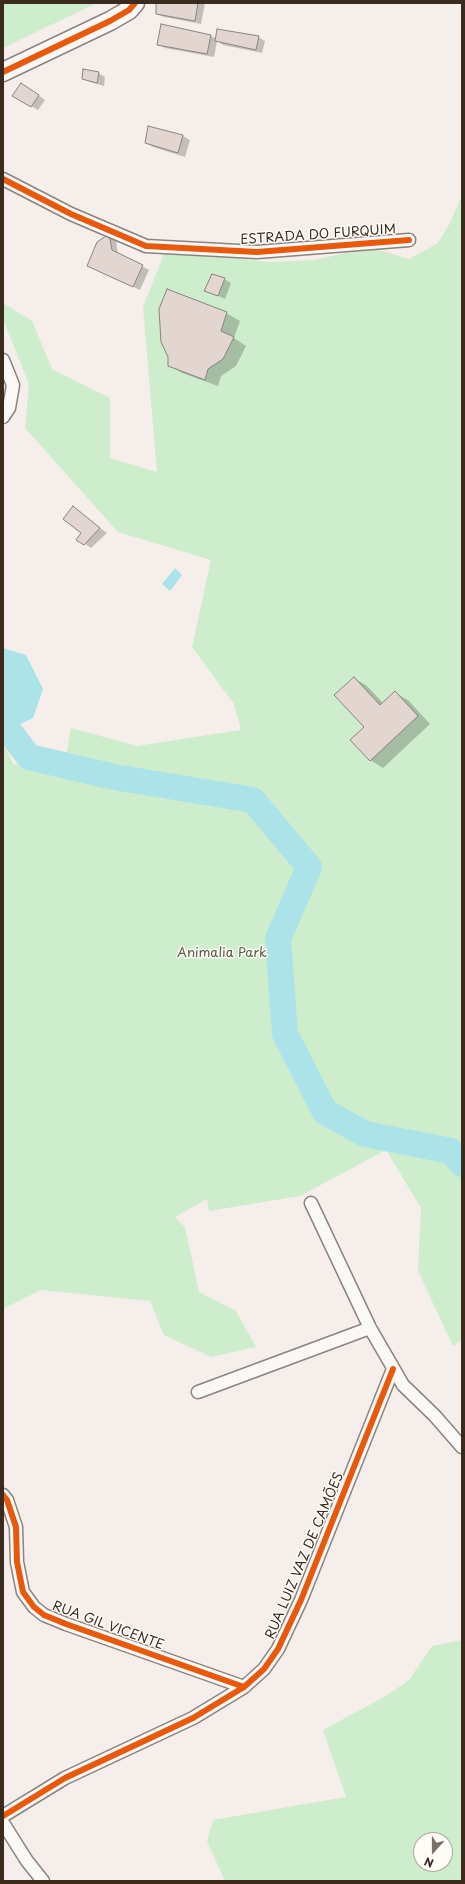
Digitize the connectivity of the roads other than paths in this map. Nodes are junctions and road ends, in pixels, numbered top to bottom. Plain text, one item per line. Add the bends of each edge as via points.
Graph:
1 (135, 3) edge
2 (3, 72) edge
3 (3, 179) edge
4 (409, 240) dead end
5 (3, 360) edge
6 (3, 417) edge
7 (311, 1204) dead end
8 (370, 1328) junction
9 (393, 1370) junction
10 (198, 1392) dead end
11 (462, 1447) edge
12 (3, 1495) edge
13 (244, 1687) junction
14 (3, 1816) edge
15 (3, 1823) edge
16 (43, 1881) edge

1 - 2 street via 110,21
3 - 4 street, ESTRADA DO FURQUIM via 71,214 146,246 257,252
5 - 6 street via 13,385 9,408
7 - 8 street
8 - 9 street
8 - 10 street
9 - 11 street via 409,1393 435,1416
9 - 13 street, RUA LUIZ VAZ DE CAMÕES via 287,1631 264,1669
12 - 13 street, RUA GIL VICENTE via 16,1527 17,1562 23,1592 44,1615
13 - 14 street, RUA LUIZ VAZ DE CAMÕES via 193,1718 65,1778
15 - 16 street

